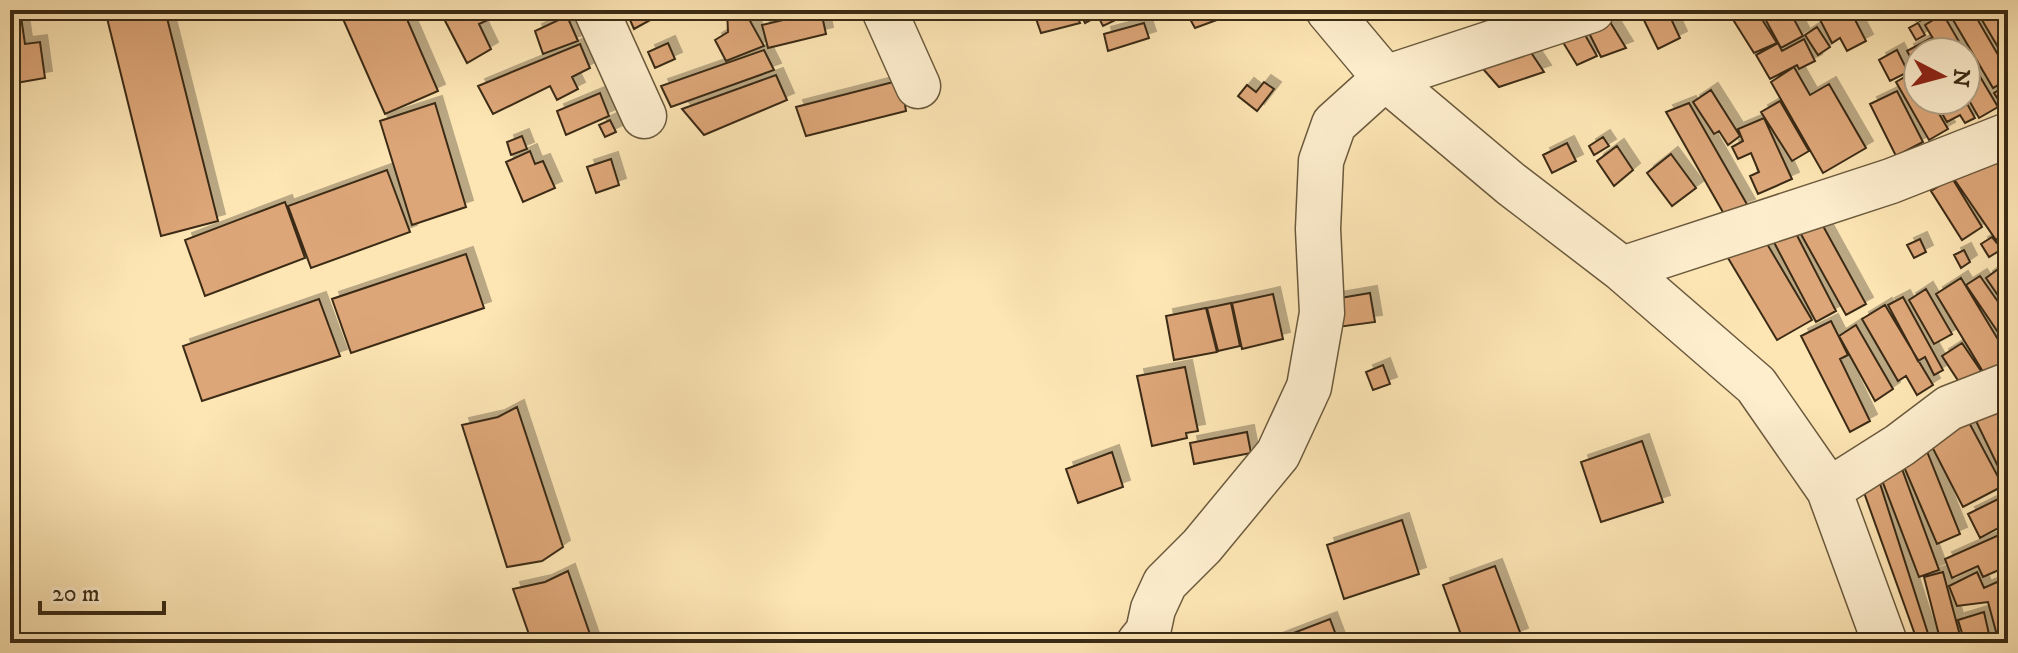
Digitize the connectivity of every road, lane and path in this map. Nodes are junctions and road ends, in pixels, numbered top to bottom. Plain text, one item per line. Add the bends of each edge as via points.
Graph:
1 (596, 10) edge
2 (884, 10) edge
3 (1328, 10) edge
4 (1592, 10) edge
5 (1385, 78) junction
6 (918, 86) dead end
7 (644, 116) dead end
8 (2008, 135) edge
9 (1622, 269) junction
10 (2008, 385) edge
11 (1829, 490) junction
12 (1139, 643) edge
13 (1885, 643) edge

1 - 7 street
2 - 6 street
3 - 5 street
4 - 5 street
5 - 9 street
5 - 12 street via 1334,124 1321,161 1322,313 1309,387 1278,454 1165,583
8 - 9 street via 1891,181
9 - 11 street via 1756,385
10 - 11 street via 1949,408
11 - 13 street

